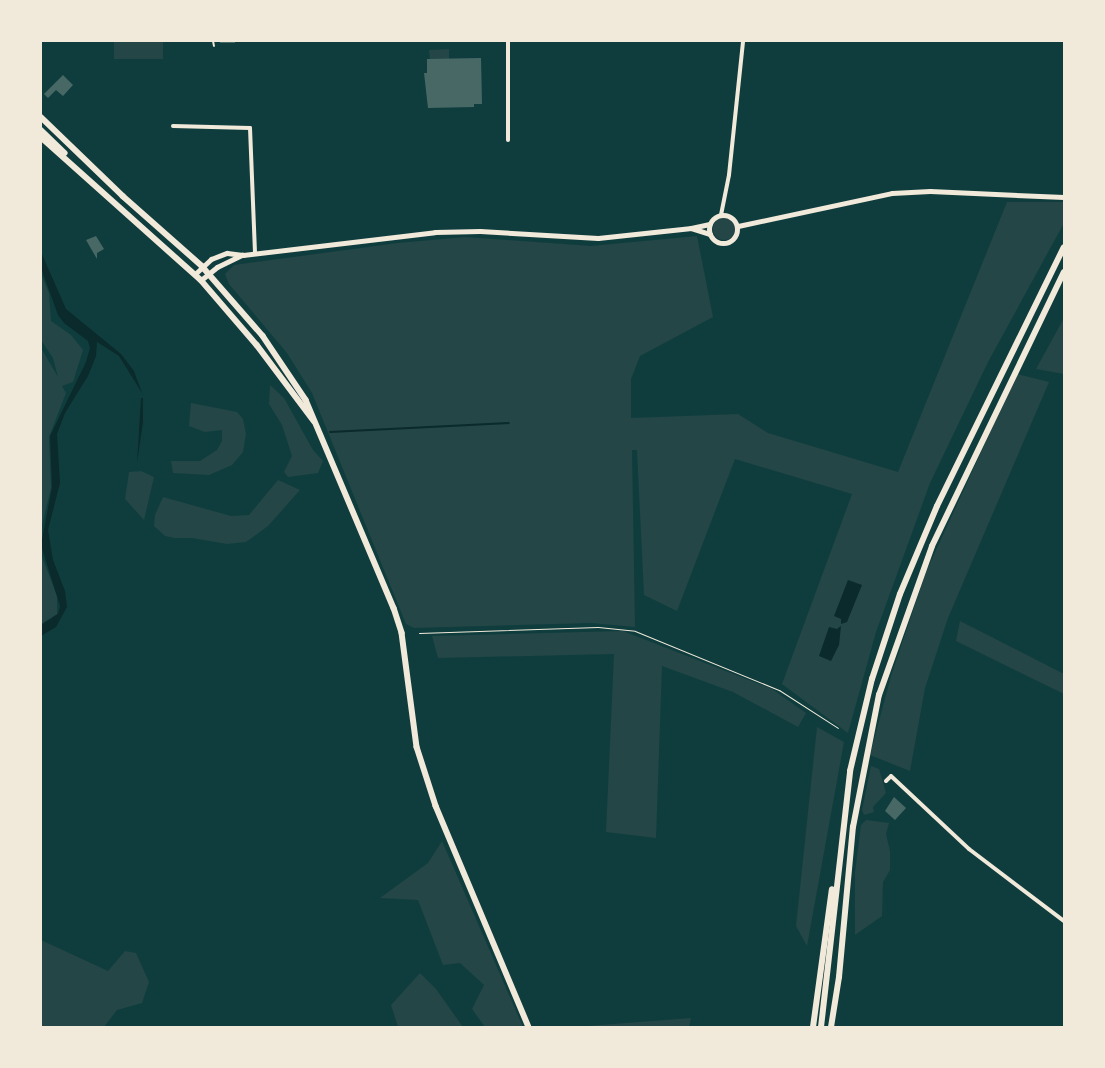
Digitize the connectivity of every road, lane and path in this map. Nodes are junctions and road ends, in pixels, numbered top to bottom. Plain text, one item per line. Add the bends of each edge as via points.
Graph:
1 (214, 41) edge
2 (508, 41) edge
3 (743, 41) edge
4 (214, 46) dead end
5 (41, 117) edge
6 (173, 126) dead end
7 (41, 130) edge
8 (41, 137) edge
9 (508, 140) dead end
10 (96, 185) junction
11 (1061, 197) edge
12 (721, 215) junction
13 (710, 224) junction
14 (738, 226) junction
15 (691, 228) junction
16 (710, 234) junction
17 (1064, 247) edge
18 (255, 254) junction
19 (243, 255) junction
20 (202, 266) junction
21 (1064, 272) edge
22 (209, 273) junction
23 (194, 274) junction
24 (201, 280) junction
25 (316, 425) junction
26 (419, 633) dead end
27 (838, 728) dead end
28 (896, 771) dead end
29 (891, 776) junction
30 (886, 781) dead end
31 (843, 816) junction
32 (1064, 920) edge
33 (529, 1027) edge
34 (813, 1027) edge
35 (821, 1027) edge
36 (832, 1027) edge

1 - 4 lane
2 - 9 street
3 - 12 street via 729,175
5 - 20 main road
6 - 18 street via 250,128
7 - 10 main road
8 - 10 main road
10 - 23 main road
11 - 14 street via 930,191 892,193
12 - 13 street
12 - 14 street via 732,217
13 - 15 street
13 - 16 street
14 - 16 street via 736,237 727,243 717,242
15 - 16 street
15 - 18 street via 590,238 480,231 442,232
17 - 31 highway via 937,506 900,594 872,679
18 - 19 street
19 - 20 street via 220,255
19 - 22 street
20 - 22 main road
20 - 23 street
21 - 36 highway via 932,546 879,695 853,827
22 - 24 street
22 - 25 main road via 284,365 306,400
23 - 24 main road
24 - 25 main road via 258,345
25 - 33 main road via 402,633 414,733 431,792
26 - 27 path via 598,627 635,632 779,690
28 - 29 street
29 - 30 street
29 - 32 street via 969,849
31 - 34 highway
31 - 35 highway

